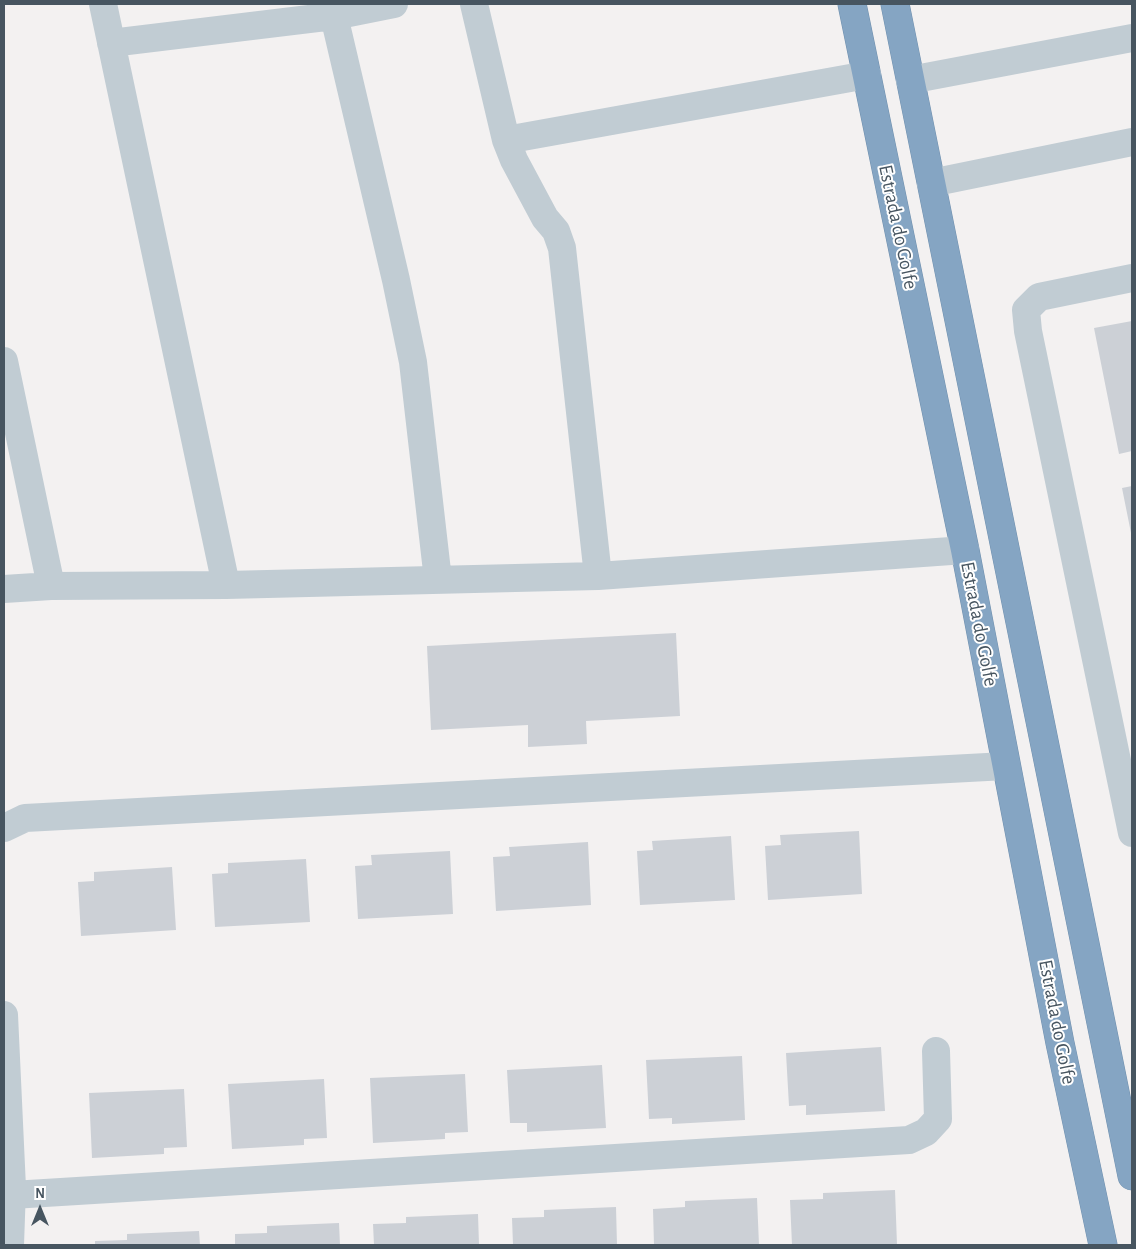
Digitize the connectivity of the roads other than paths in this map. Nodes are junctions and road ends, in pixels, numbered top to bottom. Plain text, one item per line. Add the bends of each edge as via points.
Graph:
1 (103, 4) edge
2 (394, 4) edge
3 (474, 4) edge
4 (852, 4) edge
5 (895, 4) edge
6 (334, 16) junction
7 (1132, 38) edge
8 (111, 44) junction
9 (867, 75) junction
10 (910, 80) junction
11 (506, 140) junction
12 (1132, 142) edge
13 (931, 183) junction
14 (1132, 278) edge
15 (4, 361) edge
16 (965, 550) junction
17 (598, 576) junction
18 (438, 580) junction
19 (226, 585) junction
20 (50, 586) junction
21 (4, 589) edge
22 (1006, 766) junction
23 (4, 828) edge
24 (1132, 833) edge
25 (4, 1015) edge
26 (936, 1051) dead end
27 (1132, 1176) edge
28 (12, 1195) junction
29 (10, 1245) edge
30 (1103, 1245) edge

1 - 8 street
2 - 6 street
3 - 11 street
4 - 9 highway, Estrada do Golfe
5 - 10 highway, Estrada do Golfe
6 - 8 street
6 - 18 street via 413,362
7 - 10 street
8 - 19 street
9 - 11 street
9 - 16 highway, Estrada do Golfe
10 - 13 highway, Estrada do Golfe
11 - 17 street via 562,248
12 - 13 street
13 - 27 highway, Estrada do Golfe
14 - 24 street via 1039,297 1026,310
15 - 20 street
16 - 17 street
16 - 22 highway, Estrada do Golfe
17 - 18 street
18 - 19 street
19 - 20 street
20 - 21 street
22 - 23 street via 25,818
22 - 30 highway, Estrada do Golfe
25 - 28 street
26 - 28 street via 938,1119 926,1132 909,1140
28 - 29 street

